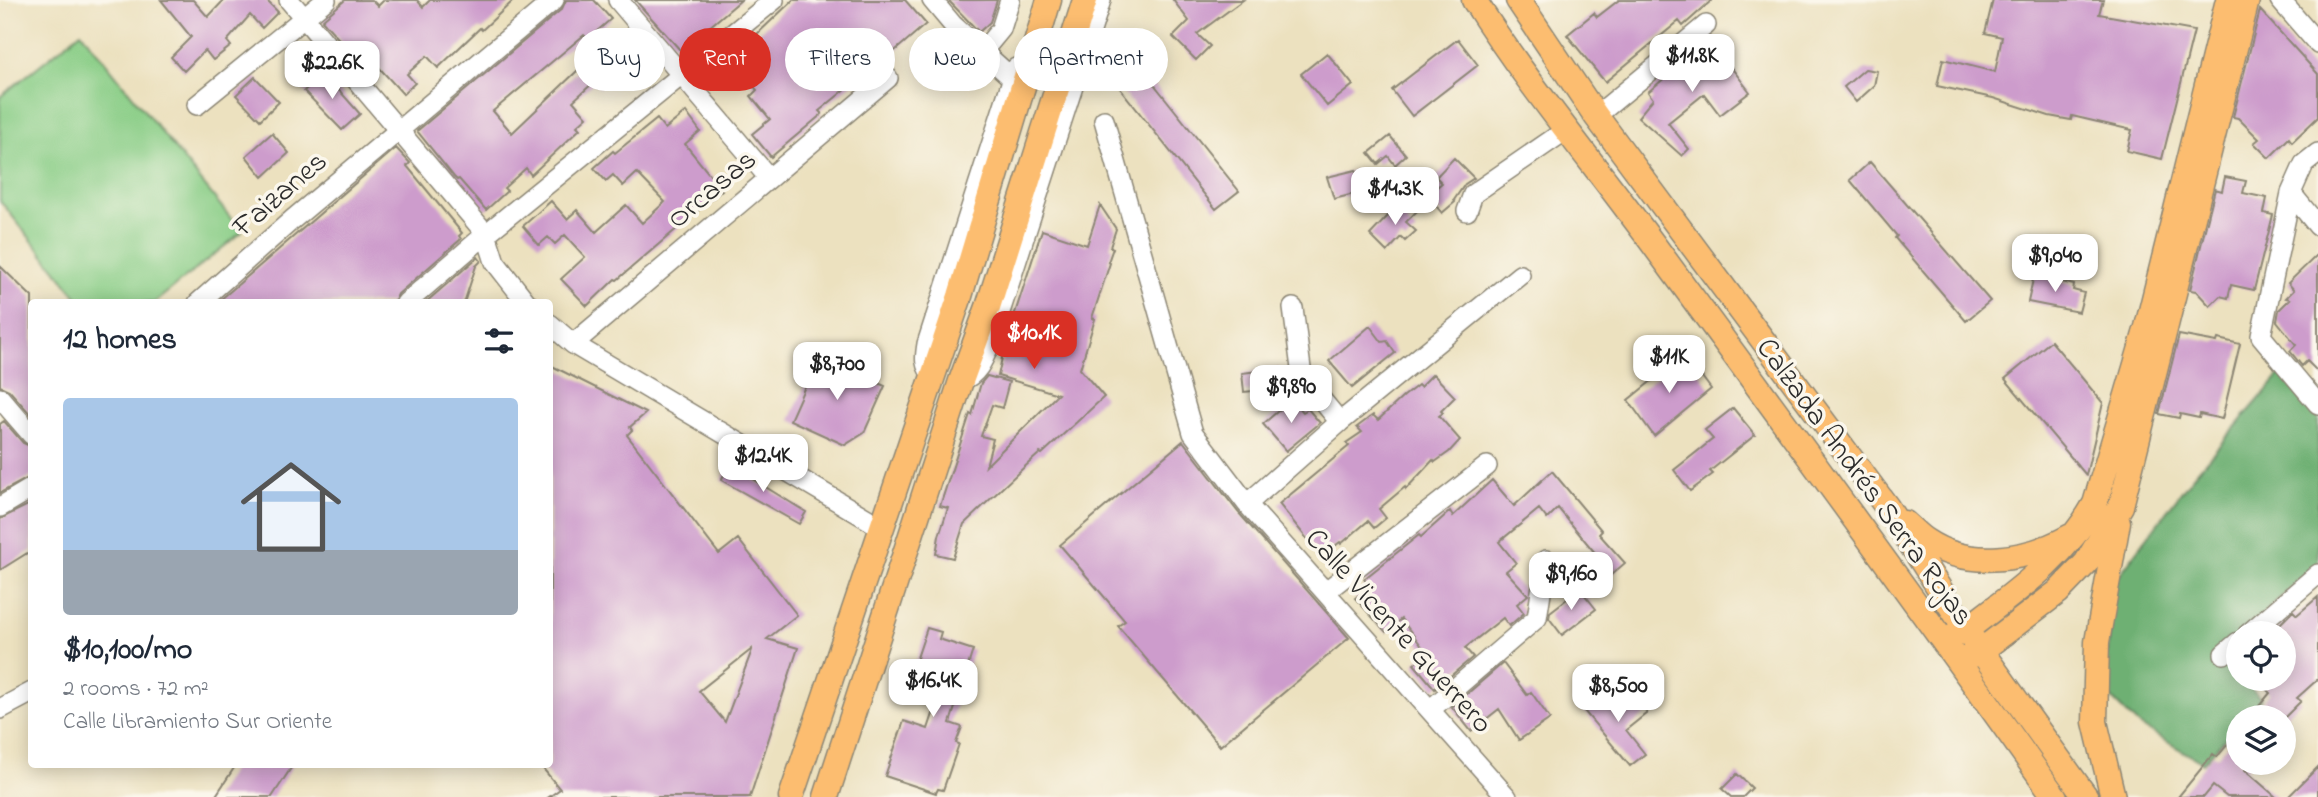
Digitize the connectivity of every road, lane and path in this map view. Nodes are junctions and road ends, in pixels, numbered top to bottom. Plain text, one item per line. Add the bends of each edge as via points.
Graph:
1 (289, 0) edge
2 (326, 0) edge
3 (554, 0) edge
4 (618, 0) edge
5 (774, 0) edge
6 (932, 0) edge
7 (1010, 0) edge
8 (1037, 0) edge
9 (1049, 0) edge
10 (1086, 0) edge
11 (1101, 0) edge
12 (1474, 0) edge
13 (1518, 0) edge
14 (2228, 0) edge
15 (2247, 0) edge
16 (2280, 0) edge
17 (305, 17) junction
18 (1706, 25) dead end
19 (740, 28) edge
20 (957, 28) edge
21 (1000, 30) edge
22 (2318, 44) edge
23 (1547, 45) junction
24 (1519, 63) junction
25 (1000, 68) edge
26 (679, 71) edge
27 (679, 77) edge
28 (1013, 79) junction
29 (696, 91) edge
30 (873, 91) edge
31 (197, 105) dead end
32 (1596, 116) junction
33 (1104, 120) dead end
34 (399, 129) junction
35 (1566, 130) junction
36 (2318, 153) edge
37 (769, 178) junction
38 (2291, 193) junction
39 (1467, 211) dead end
40 (2318, 226) edge
41 (486, 234) junction
42 (1520, 275) dead end
43 (203, 299) edge
44 (411, 299) edge
45 (524, 299) edge
46 (1293, 308) dead end
47 (553, 327) edge
48 (573, 344) junction
49 (934, 375) junction
50 (961, 381) junction
51 (0, 397) edge
52 (2318, 404) edge
53 (1340, 422) junction
54 (28, 430) edge
55 (1487, 466) dead end
56 (28, 490) edge
57 (1247, 504) junction
58 (2121, 506) junction
59 (1886, 507) junction
60 (0, 508) edge
61 (881, 527) junction
62 (2081, 530) junction
63 (1546, 560) dead end
64 (2318, 574) edge
65 (1325, 592) junction
66 (2263, 621) edge
67 (1966, 630) junction
68 (1982, 650) junction
69 (1952, 652) junction
70 (28, 694) edge
71 (0, 709) edge
72 (1431, 709) junction
73 (791, 797) edge
74 (826, 797) edge
75 (1507, 797) edge
76 (2055, 797) edge
77 (2086, 797) edge
78 (2113, 797) edge

1 - 17 street
2 - 17 street
3 - 34 street, Faizanes
4 - 26 street
5 - 19 street
6 - 20 street
7 - 21 street
8 - 28 street
9 - 49 main road
10 - 50 main road
11 - 50 street via 989,346 976,371
12 - 24 main road, Calzada Andrés Serra Rojas
13 - 23 main road, Calzada Andrés Serra Rojas
14 - 62 main road via 2147,327 2095,504
15 - 58 main road
16 - 22 street
17 - 31 street
17 - 34 street
18 - 32 street
23 - 24 main road
23 - 32 main road, Calzada Andrés Serra Rojas
24 - 35 main road, Calzada Andrés Serra Rojas
25 - 28 street
27 - 41 street
28 - 49 street via 927,344 925,359
29 - 37 street
30 - 37 street, Orcasas
32 - 59 main road, Calzada Andrés Serra Rojas
33 - 57 street, Calle Vicente Guerrero via 1193,433
34 - 41 street
34 - 43 street, Faizanes
35 - 39 street via 1473,194
35 - 69 main road, Calzada Andrés Serra Rojas
36 - 38 street via 2304,164
37 - 48 street, Orcasas
38 - 40 street
38 - 52 street via 2262,336
41 - 44 street
41 - 45 street via 495,262
42 - 53 street
46 - 53 street via 1302,376
47 - 48 street
48 - 61 street
49 - 61 main road
50 - 74 main road
51 - 54 street
53 - 57 street
55 - 65 street
56 - 60 street
57 - 65 street, Calle Vicente Guerrero
58 - 68 main road via 2086,563 2058,592
58 - 78 main road via 2097,642 2095,708
59 - 62 main road via 1927,542 1969,559 2005,559 2057,544
59 - 67 main road, Calzada Andrés Serra Rojas
61 - 73 main road
62 - 67 main road via 2057,557
63 - 72 street via 1537,618
64 - 66 street
65 - 72 street, Calle Vicente Guerrero
67 - 68 main road, Calzada Andrés Serra Rojas
67 - 69 main road
68 - 69 main road
68 - 77 main road, Calzada Andrés Serra Rojas
69 - 76 main road, Calzada Andrés Serra Rojas
70 - 71 street
72 - 75 street, Calle Vicente Guerrero

